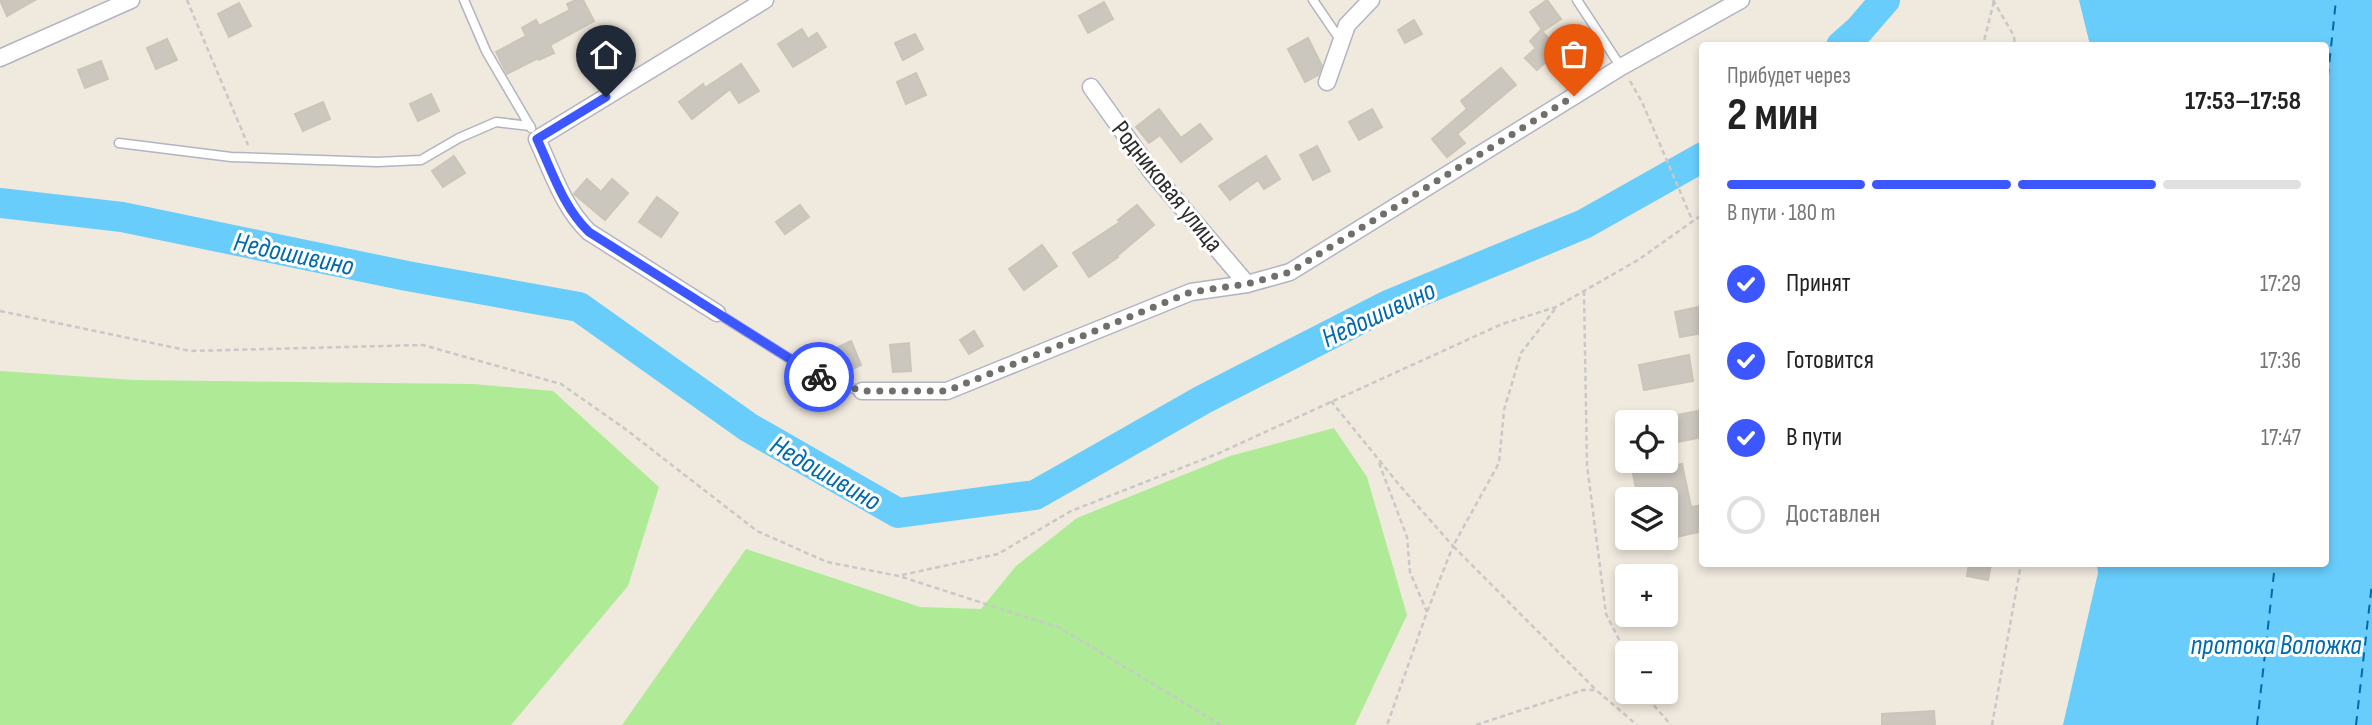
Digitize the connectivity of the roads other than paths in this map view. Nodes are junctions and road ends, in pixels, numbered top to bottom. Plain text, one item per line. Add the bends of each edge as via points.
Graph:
1 (131, 0) edge
2 (464, 0) edge
3 (765, 0) edge
4 (1313, 0) edge
5 (1371, 0) edge
6 (1577, 0) edge
7 (1741, 0) edge
8 (1341, 41) junction
9 (0, 58) edge
10 (1622, 67) junction
11 (1327, 82) dead end
12 (1091, 87) dead end
13 (534, 133) junction
14 (119, 143) dead end
15 (1247, 284) junction
16 (717, 313) joint
17 (862, 391) joint

1 - 9 street
2 - 13 lane via 486,51
3 - 13 street
4 - 8 lane
5 - 8 street via 1347,25
6 - 10 lane
7 - 10 street, Родниковая улица
8 - 11 street
10 - 15 street, Родниковая улица via 1290,272
12 - 15 street, Родниковая улица via 1151,171
13 - 14 lane via 496,122 421,160 377,162 254,158
13 - 16 street via 565,201 589,232
15 - 17 street, Родниковая улица via 1191,292 947,391
16 - 17 lane via 825,381

